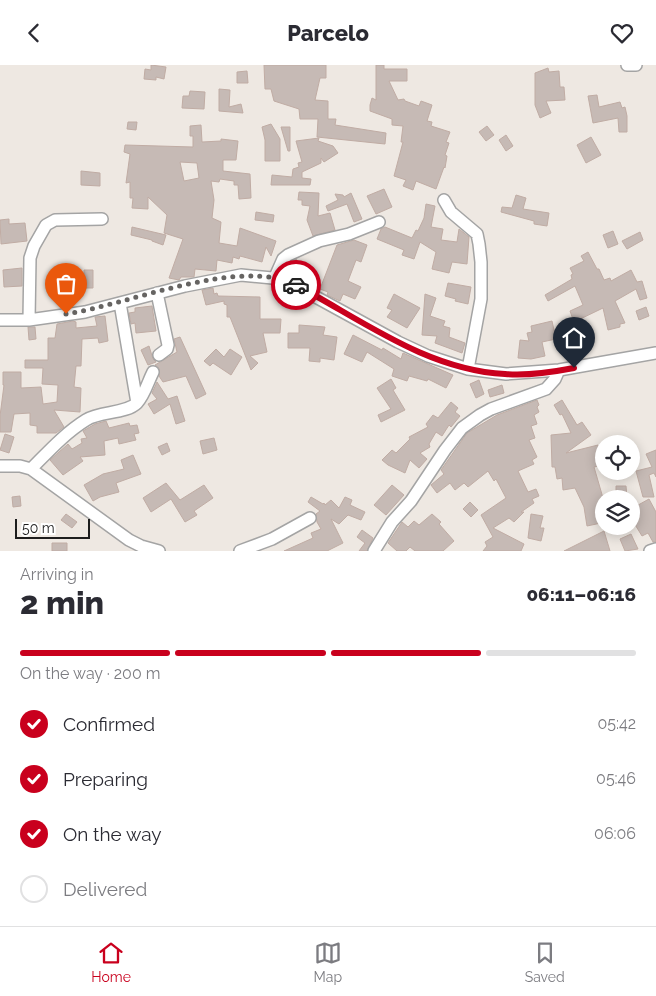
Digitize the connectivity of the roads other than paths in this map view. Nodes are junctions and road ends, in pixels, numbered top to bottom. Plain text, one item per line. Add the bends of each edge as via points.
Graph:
1 (628, 65) edge
2 (636, 65) edge
3 (444, 201) dead end
4 (102, 219) dead end
5 (378, 222) dead end
6 (275, 277) junction
7 (157, 293) junction
8 (120, 303) junction
9 (0, 320) edge
10 (29, 320) junction
11 (656, 353) edge
12 (159, 355) dead end
13 (468, 369) junction
14 (559, 371) junction
15 (153, 372) dead end
16 (137, 403) junction
17 (0, 466) edge
18 (31, 469) junction
19 (310, 518) dead end
20 (656, 549) edge
21 (159, 551) edge
22 (240, 551) edge
23 (374, 551) edge
24 (650, 551) edge

1 - 2 street
3 - 13 street via 450,212 477,234 479,244 481,299
4 - 10 street via 55,220 46,225 30,259
5 - 6 street via 288,255
6 - 7 street via 241,275
6 - 13 street via 421,353
7 - 8 street
7 - 12 street via 168,345
8 - 10 street
8 - 16 street
9 - 10 street
11 - 14 street
13 - 14 street via 506,375
14 - 23 street via 546,389 491,409 462,428
15 - 16 street
16 - 18 street via 83,421
17 - 18 street
18 - 21 street via 129,540
19 - 22 street via 272,539
20 - 24 street

